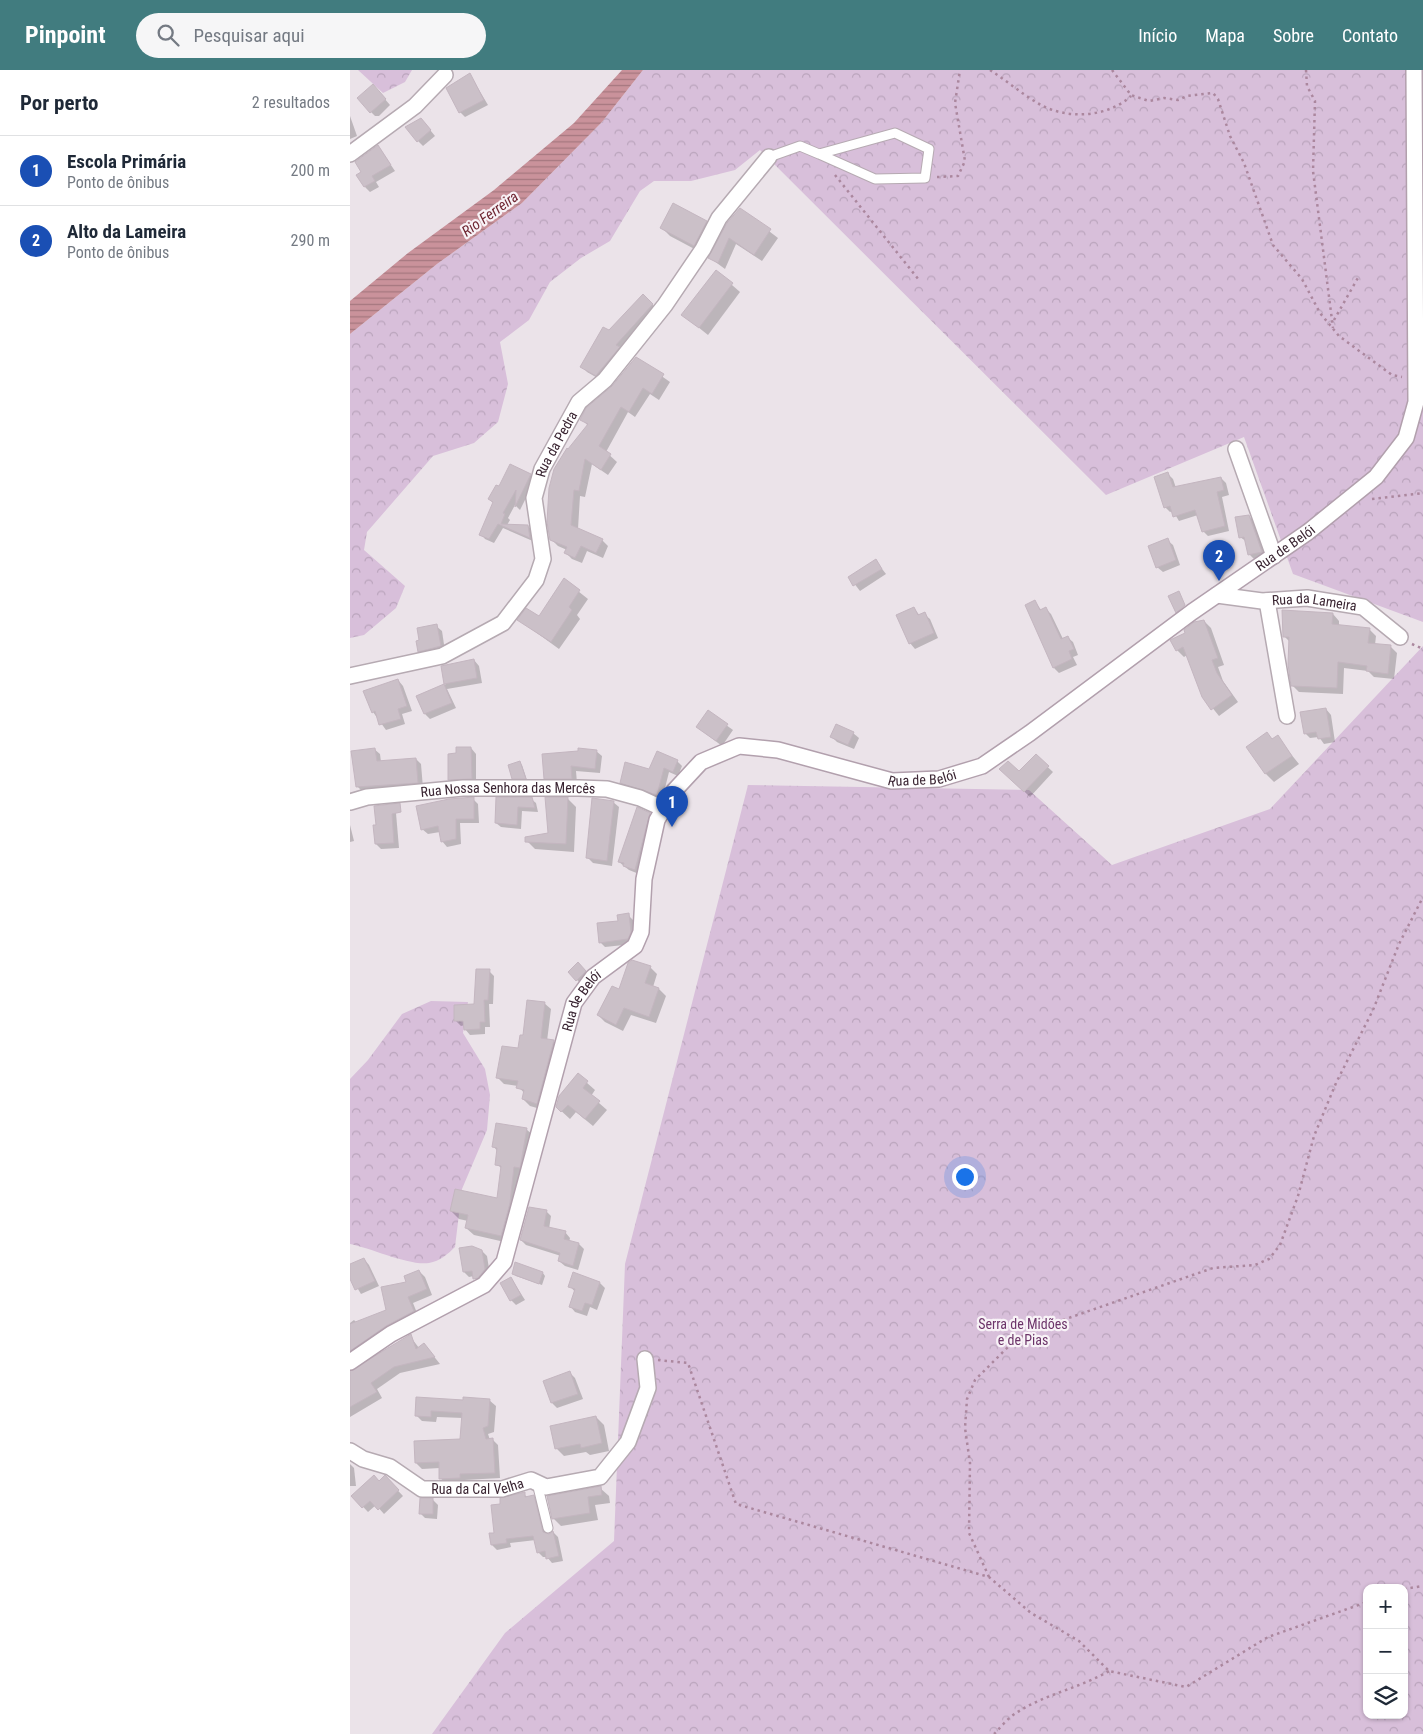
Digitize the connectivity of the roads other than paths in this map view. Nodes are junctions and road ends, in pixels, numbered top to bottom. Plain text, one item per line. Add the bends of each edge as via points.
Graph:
1 (1414, 70) edge
2 (445, 75) dead end
3 (350, 154) edge
4 (818, 154) junction
5 (769, 157) joint
6 (1236, 449) dead end
7 (1274, 556) junction
8 (1218, 595) junction
9 (1267, 601) junction
10 (1400, 637) dead end
11 (350, 676) edge
12 (1287, 716) dead end
13 (350, 802) edge
14 (664, 809) junction
15 (644, 1359) road end
16 (350, 1362) edge
17 (350, 1451) edge
18 (537, 1483) junction
19 (548, 1528) dead end

1 - 7 street, Rua de Belói via 1416,402 1406,438 1376,477
2 - 3 street via 415,106
4 - 4 lane via 875,179 926,178 928,149 895,133
4 - 5 lane via 800,146
5 - 11 street, Rua da Pedra via 719,218 703,249 664,305 605,380 579,402 542,469 534,498 543,559 536,580 503,622 442,656
6 - 7 street
7 - 8 street, Rua de Belói
8 - 9 street, Rua da Lameira
8 - 14 street, Rua de Belói via 982,766 939,779 892,780 778,750 739,746 701,762 674,791
9 - 10 street, Rua da Lameira via 1307,598 1363,607
9 - 12 street
13 - 14 street, Rua Nossa Senhora das Mercês via 367,797 463,788 579,788 607,789
14 - 16 street, Rua de Belói via 657,820 646,871 641,932 634,946 593,977 574,1003 504,1262 484,1285 392,1334
15 - 18 street, Rua da Cal Velha via 648,1388 628,1442 600,1477 546,1487
17 - 18 street, Rua da Cal Velha via 363,1459 390,1467 422,1489 502,1489 531,1480
18 - 19 lane

